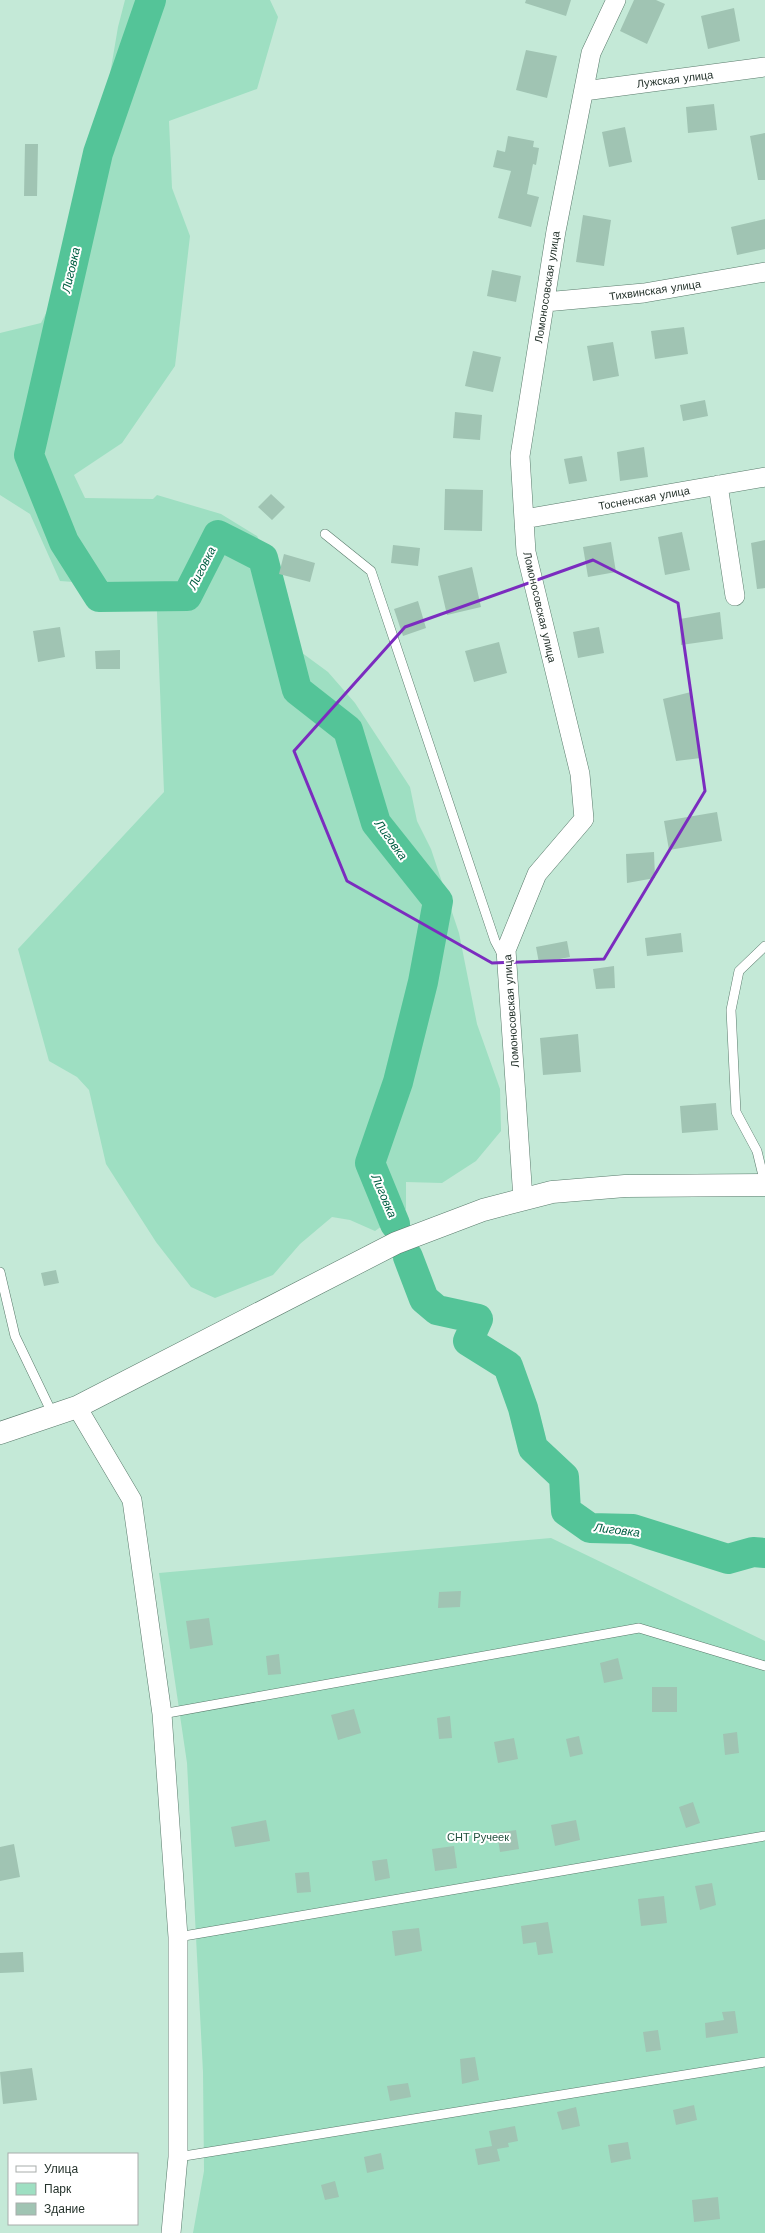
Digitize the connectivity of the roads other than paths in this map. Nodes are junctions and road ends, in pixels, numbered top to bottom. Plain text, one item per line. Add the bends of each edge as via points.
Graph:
1 (616, 0) edge
2 (765, 67) edge
3 (584, 91) junction
4 (765, 272) edge
5 (545, 302) junction
6 (765, 477) edge
7 (718, 485) junction
8 (524, 519) junction
9 (325, 534) dead end
10 (735, 596) dead end
11 (765, 946) edge
12 (507, 962) junction
13 (765, 1185) edge
14 (523, 1199) junction
15 (0, 1272) edge
16 (77, 1406) junction
17 (53, 1415) junction
18 (0, 1433) edge
19 (765, 1666) edge
20 (162, 1714) junction
21 (765, 1836) edge
22 (178, 1937) junction
23 (765, 2062) edge
24 (178, 2157) junction
25 (172, 2233) edge

1 - 3 street, Ломоносовская улица via 592,53
2 - 3 street, Лужская улица
3 - 5 street, Ломоносовская улица via 556,231
4 - 5 street, Тихвинская улица via 644,293
5 - 8 street, Ломоносовская улица via 520,456
6 - 7 street, Тосненская улица
7 - 8 street, Тосненская улица
7 - 10 street
8 - 12 street, Ломоносовская улица via 526,552 580,774 584,819 537,874 506,950
9 - 12 lane via 371,571 495,941
11 - 13 lane via 739,971 731,1010 736,1112 757,1151
12 - 14 street, Ломоносовская улица
13 - 14 main road via 625,1186 552,1192
14 - 16 main road via 483,1210 396,1243
15 - 17 lane via 15,1336
16 - 17 main road
16 - 20 street via 132,1500
17 - 18 main road
19 - 20 lane via 639,1628
20 - 22 street
21 - 22 lane
22 - 24 street
23 - 24 lane
24 - 25 street

